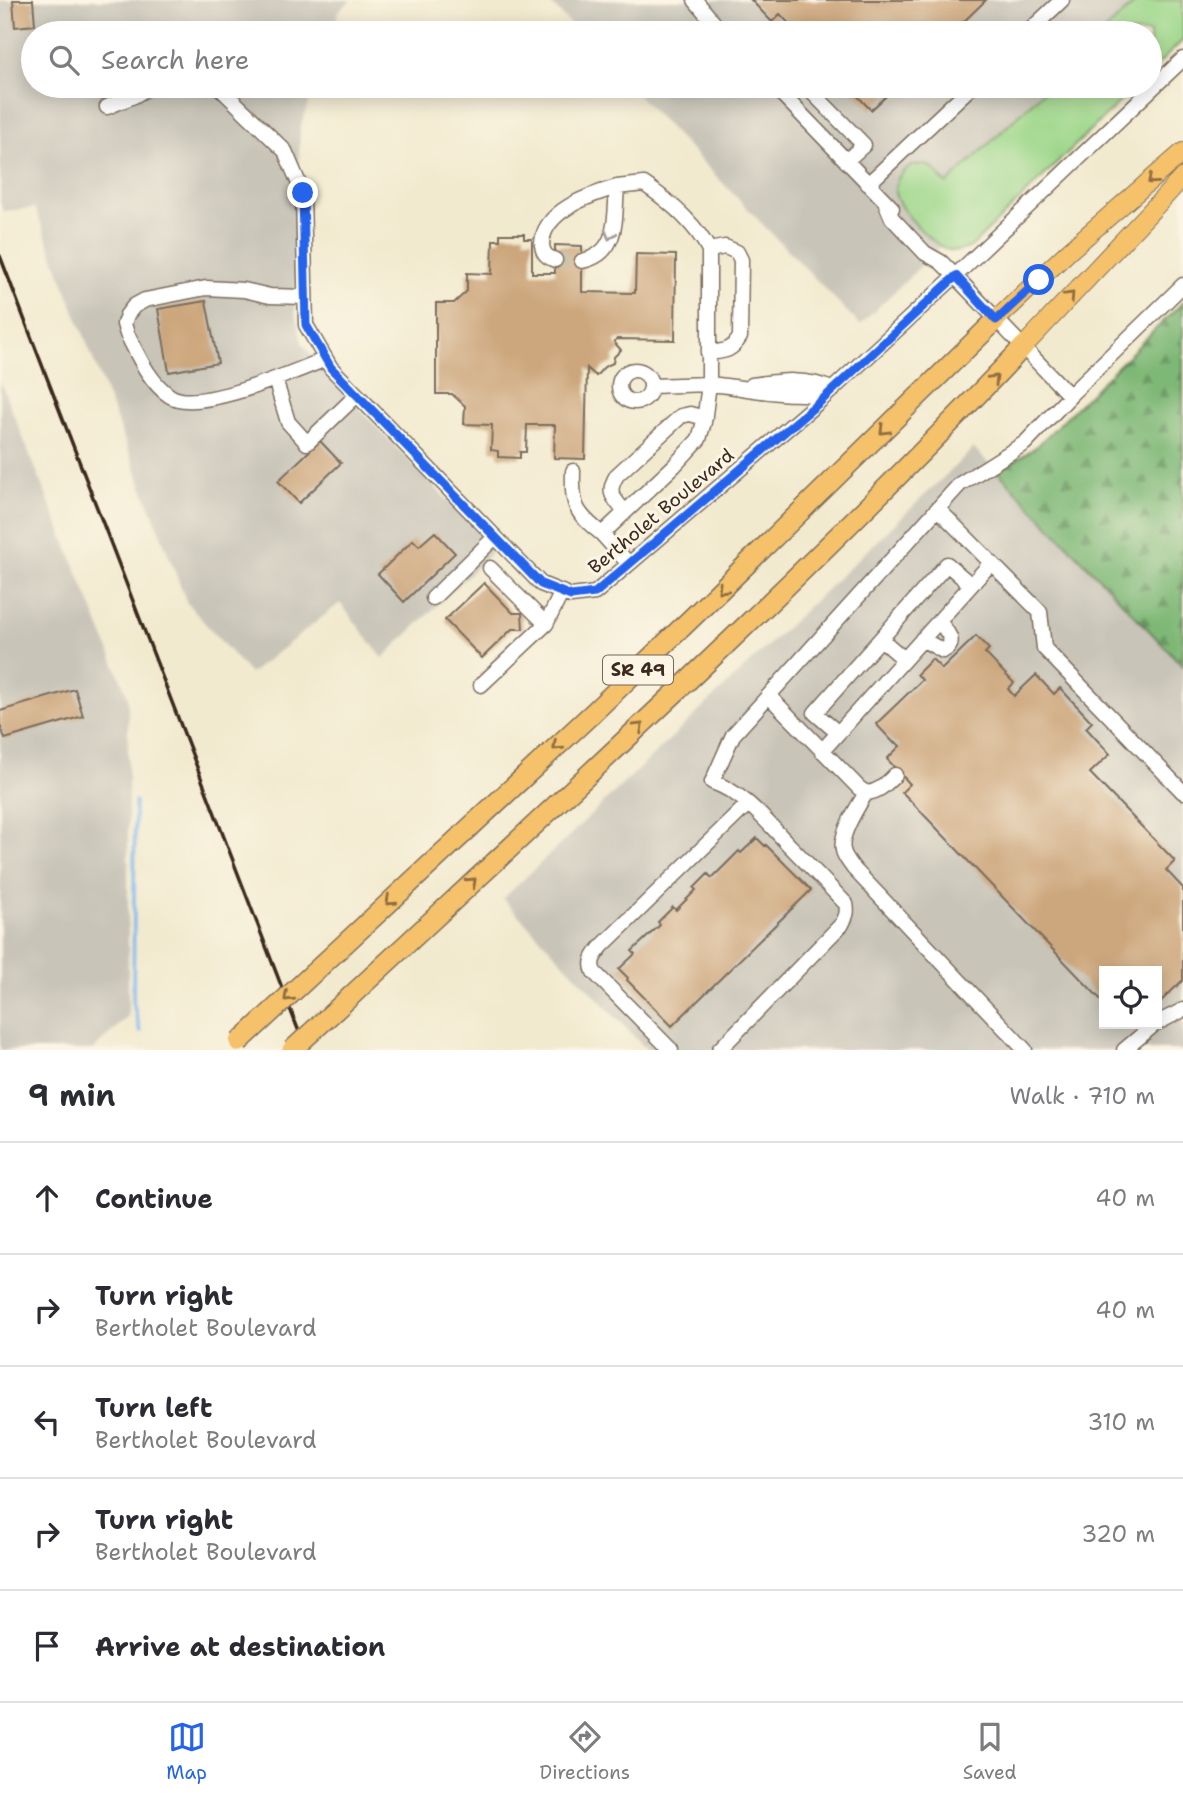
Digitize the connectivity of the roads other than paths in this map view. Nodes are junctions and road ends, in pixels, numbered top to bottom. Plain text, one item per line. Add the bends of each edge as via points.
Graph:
1 (695, 0) edge
2 (1062, 0) edge
3 (712, 21) edge
4 (1040, 21) edge
5 (1183, 59) edge
6 (1162, 79) edge
7 (129, 98) edge
8 (230, 98) edge
9 (786, 98) edge
10 (818, 98) edge
11 (959, 98) edge
12 (1142, 98) edge
13 (107, 107) dead end
14 (1183, 152) edge
15 (846, 161) junction
16 (1183, 177) edge
17 (868, 184) junction
18 (617, 187) junction
19 (709, 250) junction
20 (555, 260) dead end
21 (582, 261) tunnel mouth
22 (956, 276) junction
23 (1183, 285) edge
24 (305, 297) junction
25 (996, 320) junction
26 (1024, 346) junction
27 (708, 353) junction
28 (326, 359) junction
29 (275, 379) junction
30 (709, 384) junction
31 (652, 386) dead end
32 (357, 395) junction
33 (827, 395) junction
34 (1070, 395) junction
35 (705, 418) junction
36 (573, 471) dead end
37 (938, 509) junction
38 (625, 512) junction
39 (602, 534) junction
40 (495, 537) junction
41 (991, 563) junction
42 (629, 564) junction
43 (490, 568) dead end
44 (971, 585) junction
45 (562, 592) junction
46 (433, 598) dead end
47 (939, 621) junction
48 (546, 624) junction
49 (881, 639) junction
50 (922, 639) junction
51 (904, 659) junction
52 (481, 685) dead end
53 (769, 696) junction
54 (838, 733) junction
55 (822, 751) junction
56 (895, 775) dead end
57 (1183, 792) edge
58 (866, 793) junction
59 (748, 804) junction
60 (1183, 1010) edge
61 (1162, 1020) edge
62 (1149, 1029) edge
63 (235, 1046) edge
64 (292, 1050) edge
65 (671, 1050) edge
66 (719, 1050) edge
67 (1026, 1050) edge
68 (1124, 1050) edge

1 - 3 street
2 - 4 street
5 - 6 street, Bertholet Boulevard
7 - 13 street
8 - 24 street, Bertholet Boulevard via 285,151 303,193
9 - 15 street
10 - 15 street via 864,145
11 - 17 street
12 - 22 street, Bertholet Boulevard
14 -> 25 main road, SR 49
15 - 17 street
26 -> 16 main road, SR 49
17 - 22 street via 925,253
18 - 19 street via 645,184 701,235
18 - 20 street via 577,203 547,224 542,250
18 -> 21 street via 611,240 596,258
19 - 27 street
19 - 27 street via 725,247 737,252 741,260 740,337 727,351
22 - 25 street
22 - 33 street, Bertholet Boulevard
23 - 34 street
24 - 28 street, Bertholet Boulevard via 306,325
24 - 29 street via 206,288 145,300 127,315 127,334 159,388 172,398 216,398
25 - 26 street
25 -> 63 highway, SR 49, bridge via 698,612
26 - 34 street
64 -> 26 highway, SR 49, bridge via 734,635
27 - 30 street
28 - 29 street
28 - 32 street, Bertholet Boulevard
29 - 32 street via 288,422 307,443
30 - 31 street
30 - 33 street
30 - 35 street
32 - 40 street, Bertholet Boulevard
33 - 42 street, Bertholet Boulevard
34 - 37 street via 1026,443 960,484
35 - 38 street via 699,439
35 - 38 street via 681,416 617,474 611,495
36 - 39 street via 572,498 585,521
37 - 41 street
37 - 53 street
38 - 39 street
39 - 42 street
40 - 45 street, Bertholet Boulevard via 541,584
40 - 46 street
41 - 44 street
41 - 57 street via 1040,612 1044,648
42 - 45 street, Bertholet Boulevard via 595,593 571,596
43 - 48 street
44 - 47 street
44 - 49 street via 947,564
45 - 48 street
47 - 50 street
47 - 50 street via 950,637 950,646 943,650
48 - 52 street
49 - 51 street
49 - 54 street via 815,713
50 - 51 street
51 - 54 street
53 - 55 street
53 - 59 street via 733,735 712,782
54 - 55 street
55 - 58 street
56 - 58 street via 882,789
58 - 67 street via 843,838 846,858
59 - 65 street via 592,961 594,972
59 - 66 street via 848,910 842,924
60 - 61 street
62 - 68 street

